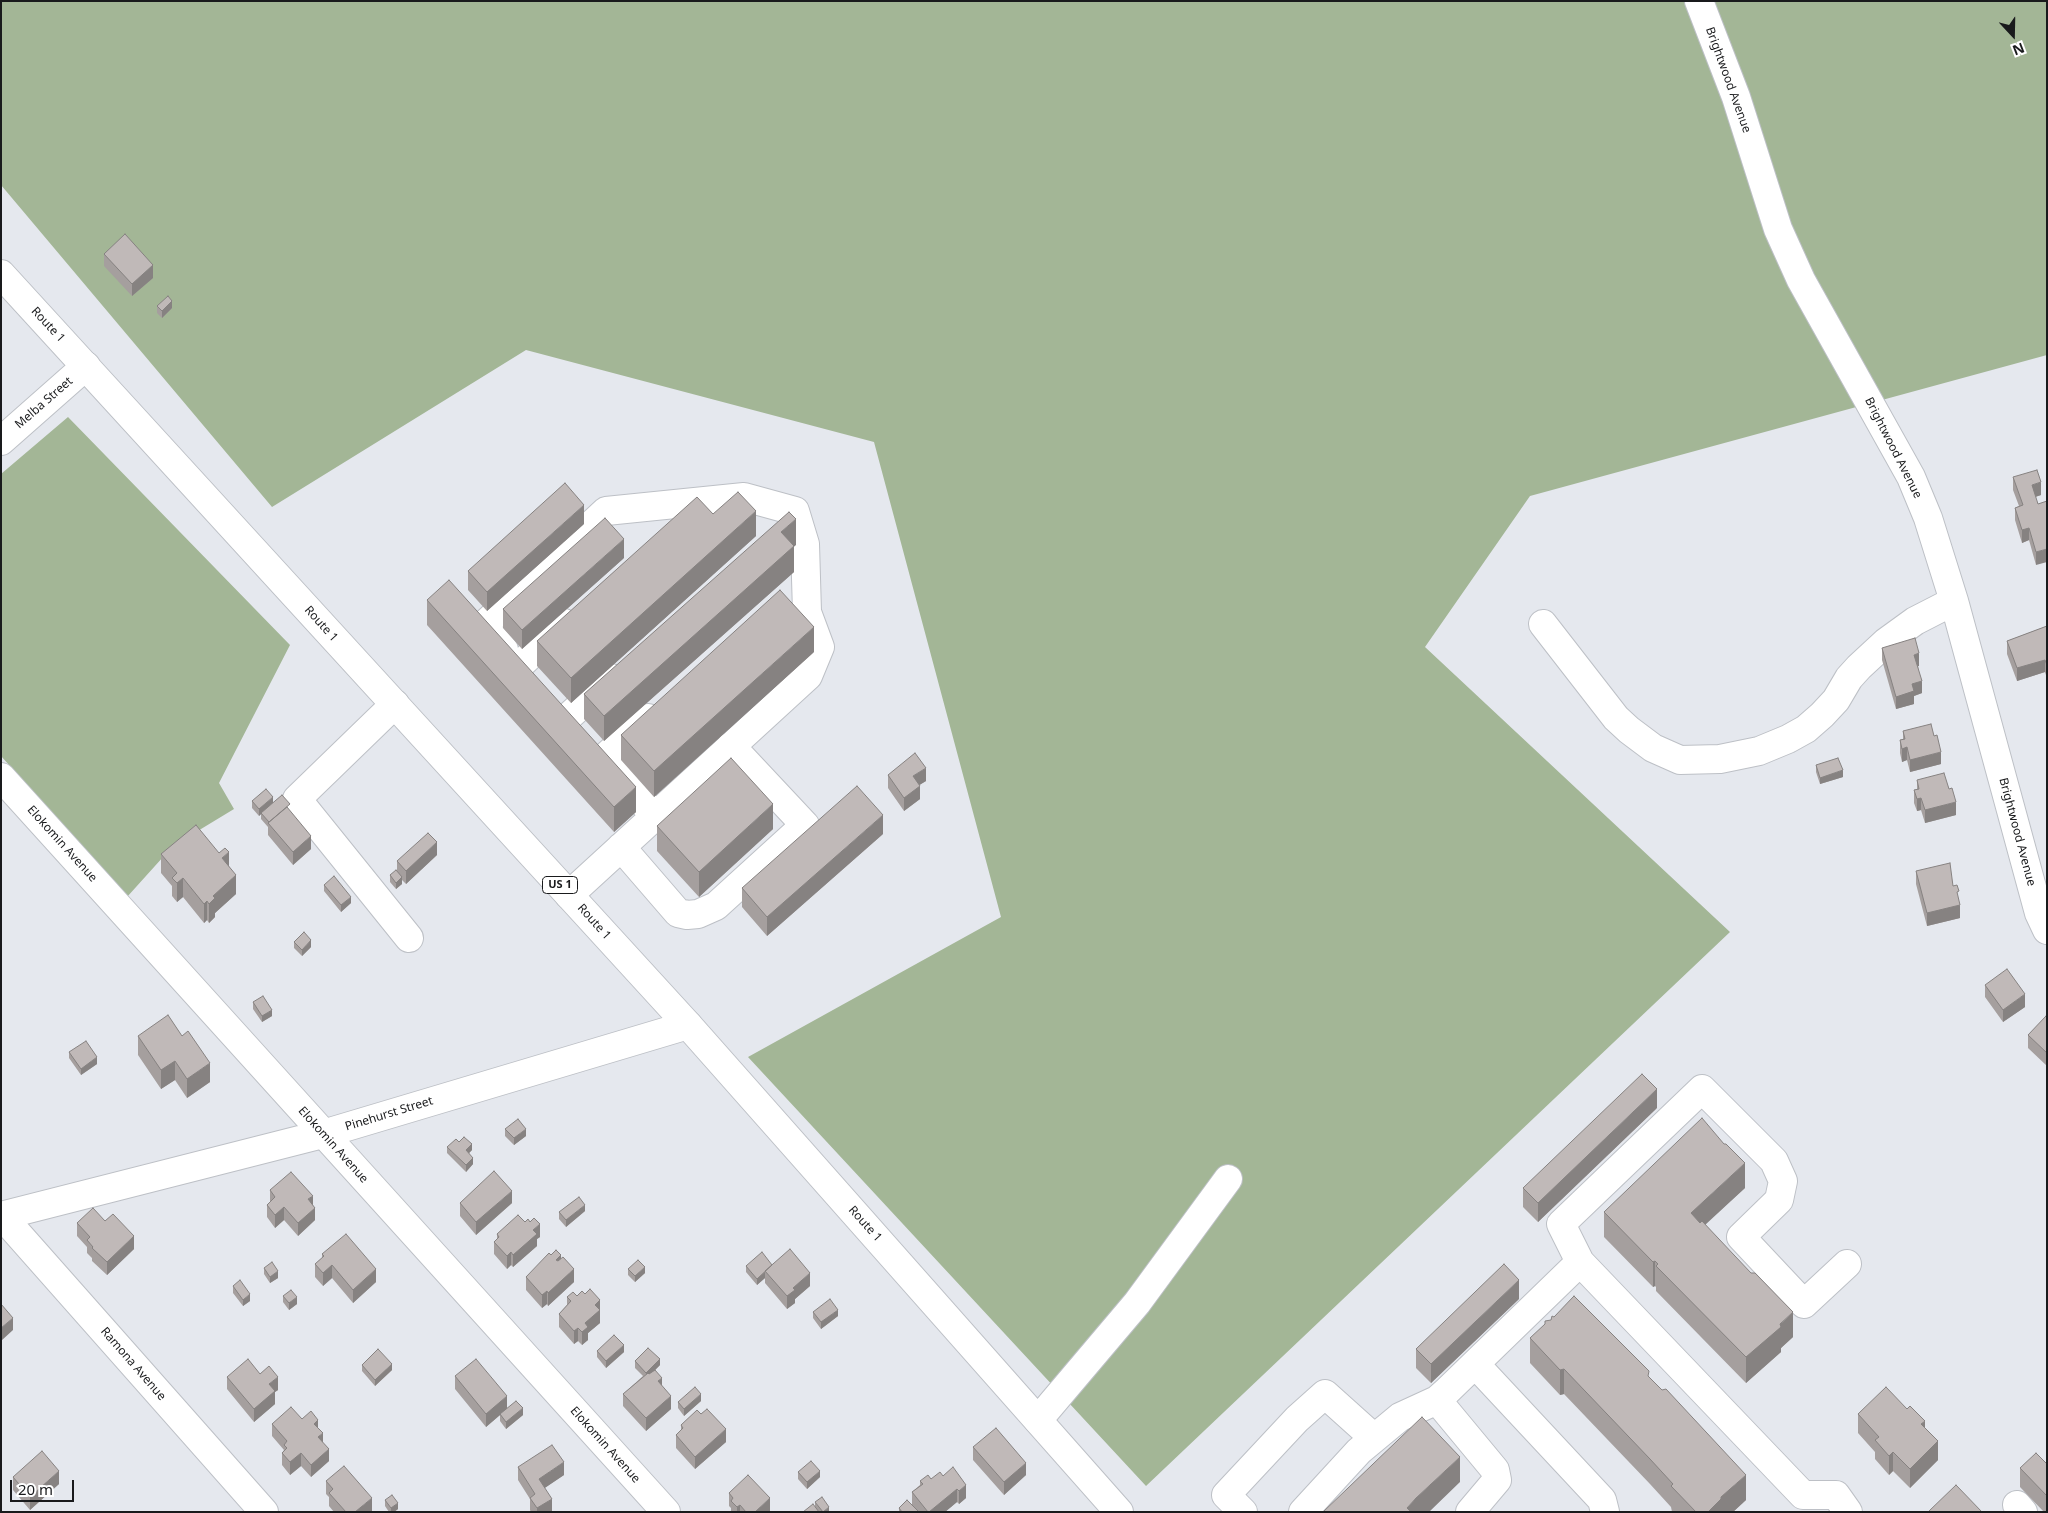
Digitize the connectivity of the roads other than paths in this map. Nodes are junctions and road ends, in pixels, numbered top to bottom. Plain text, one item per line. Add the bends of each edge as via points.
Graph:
1 (1701, 7) edge
2 (1, 274) edge
3 (86, 366) junction
4 (1, 441) edge
5 (690, 502) junction
6 (795, 511) junction
7 (661, 530) edge
8 (773, 531) edge
9 (805, 576) junction
10 (784, 595) edge
11 (1954, 601) junction
12 (583, 605) edge
13 (1543, 624) dead end
14 (626, 665) edge
15 (543, 692) junction
16 (668, 700) edge
17 (395, 704) junction
18 (732, 746) junction
19 (603, 759) junction
20 (1, 777) edge
21 (655, 816) junction
22 (621, 847) junction
23 (569, 895) junction
24 (2047, 930) edge
25 (409, 938) dead end
26 (688, 1024) junction
27 (323, 1134) junction
28 (1228, 1179) dead end
29 (2, 1216) edge
30 (1580, 1262) junction
31 (1847, 1264) dead end
32 (1476, 1365) junction
33 (1437, 1400) junction
34 (1038, 1420) junction
35 (1374, 1438) junction
36 (1796, 1503) edge
37 (1111, 1509) edge
38 (264, 1512) edge
39 (666, 1512) edge
40 (1243, 1512) edge
41 (1303, 1512) edge
42 (1470, 1512) edge
43 (1605, 1512) edge
44 (1848, 1512) edge

1 - 11 street, Brightwood Avenue via 1736,97 1778,229 1801,280 1911,477 1928,518
2 - 3 street, Route 1 / US 1
3 - 4 street, Melba Street
3 - 17 street, Route 1 / US 1
5 - 6 street via 744,497
5 - 7 street
5 - 15 street via 606,512 474,617
6 - 8 street
6 - 9 street via 805,544
9 - 10 street
9 - 18 street via 807,612 820,648 808,676
11 - 13 street via 1915,621 1886,642 1859,666 1836,700 1806,729 1759,751 1720,759 1680,760 1653,748 1629,730 1616,718
11 - 24 street, Brightwood Avenue via 2039,913
12 - 15 street
14 - 15 street
15 - 19 street
16 - 19 street
17 - 23 street, Route 1 / US 1
17 - 25 street via 297,799
18 - 21 street
18 - 22 street via 805,825 778,850 716,906 687,915 678,913
19 - 21 street
20 - 27 street, Elokomin Avenue
21 - 22 street
22 - 23 street
23 - 26 street, Route 1 / US 1
26 - 27 street, Pinehurst Street
26 - 34 street, Route 1 / US 1
27 - 29 street, Pinehurst Street
27 - 39 street, Elokomin Avenue
28 - 34 street via 1137,1303
29 - 38 street, Ramona Avenue
30 - 31 street via 1560,1224 1702,1089 1774,1161 1783,1181 1779,1200 1741,1237 1804,1304
30 - 32 street
30 - 36 street
32 - 33 street
32 - 43 street via 1602,1500
33 - 35 street via 1400,1417
33 - 42 street via 1495,1470 1497,1480
34 - 37 street, Route 1 / US 1
35 - 40 street via 1325,1394 1297,1418 1226,1495
35 - 41 street
36 - 44 street via 1836,1495

